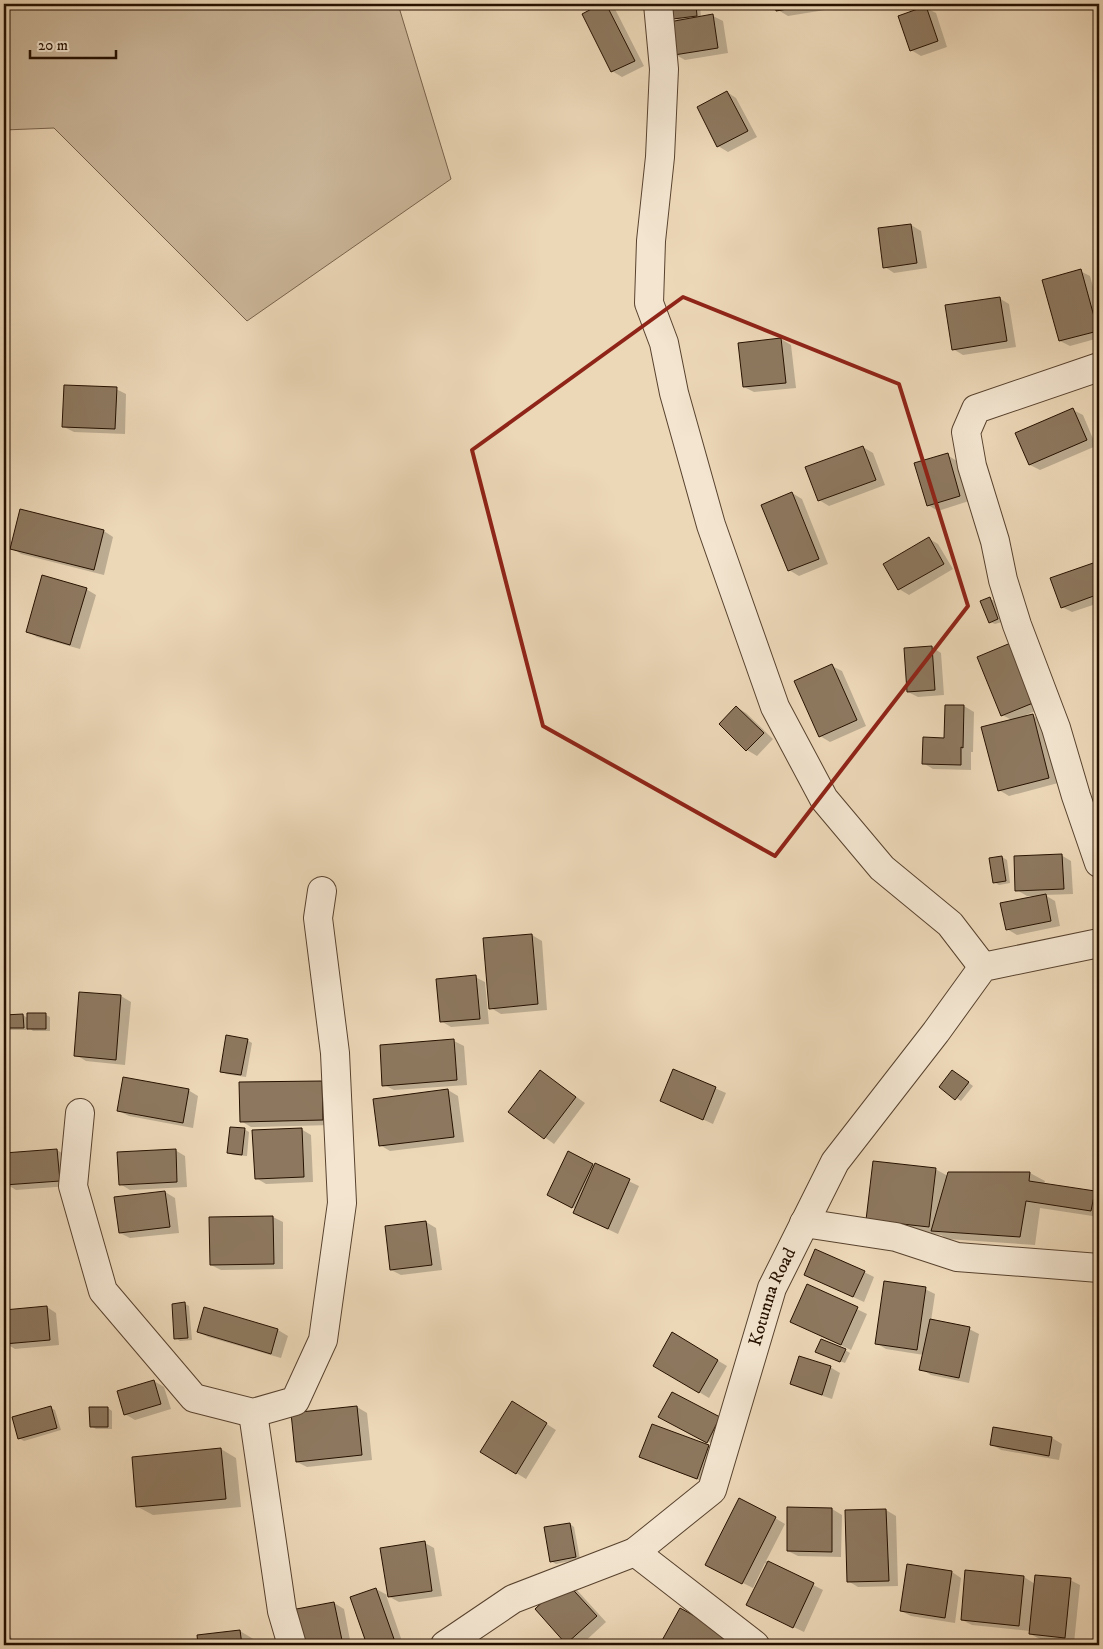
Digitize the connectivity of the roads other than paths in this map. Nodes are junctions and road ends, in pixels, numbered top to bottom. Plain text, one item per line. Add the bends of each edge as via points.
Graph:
1 (658, 4) edge
2 (1099, 367) edge
3 (1099, 863) edge
4 (322, 891) dead end
5 (1099, 943) edge
6 (983, 967) junction
7 (80, 1113) dead end
8 (804, 1223) junction
9 (1099, 1268) edge
10 (253, 1413) junction
11 (635, 1552) junction
12 (292, 1645) edge
13 (445, 1645) edge
14 (755, 1645) edge

1 - 6 street via 664,69 660,157 650,242 649,303 664,343 674,393 711,525 775,707 824,799 882,868 950,924
2 - 3 street via 976,409 966,432 972,466 1017,625 1056,728
4 - 10 street via 318,918 335,1054 342,1203 323,1340 294,1401
5 - 6 street
6 - 8 street, Kotunna Road via 834,1162
7 - 10 street via 73,1186 103,1291 194,1398
8 - 9 street via 896,1237 957,1257
8 - 11 street, Kotunna Road via 772,1288 712,1490
10 - 12 street via 282,1611
11 - 13 street, Kotunna Road via 513,1599
11 - 14 street

